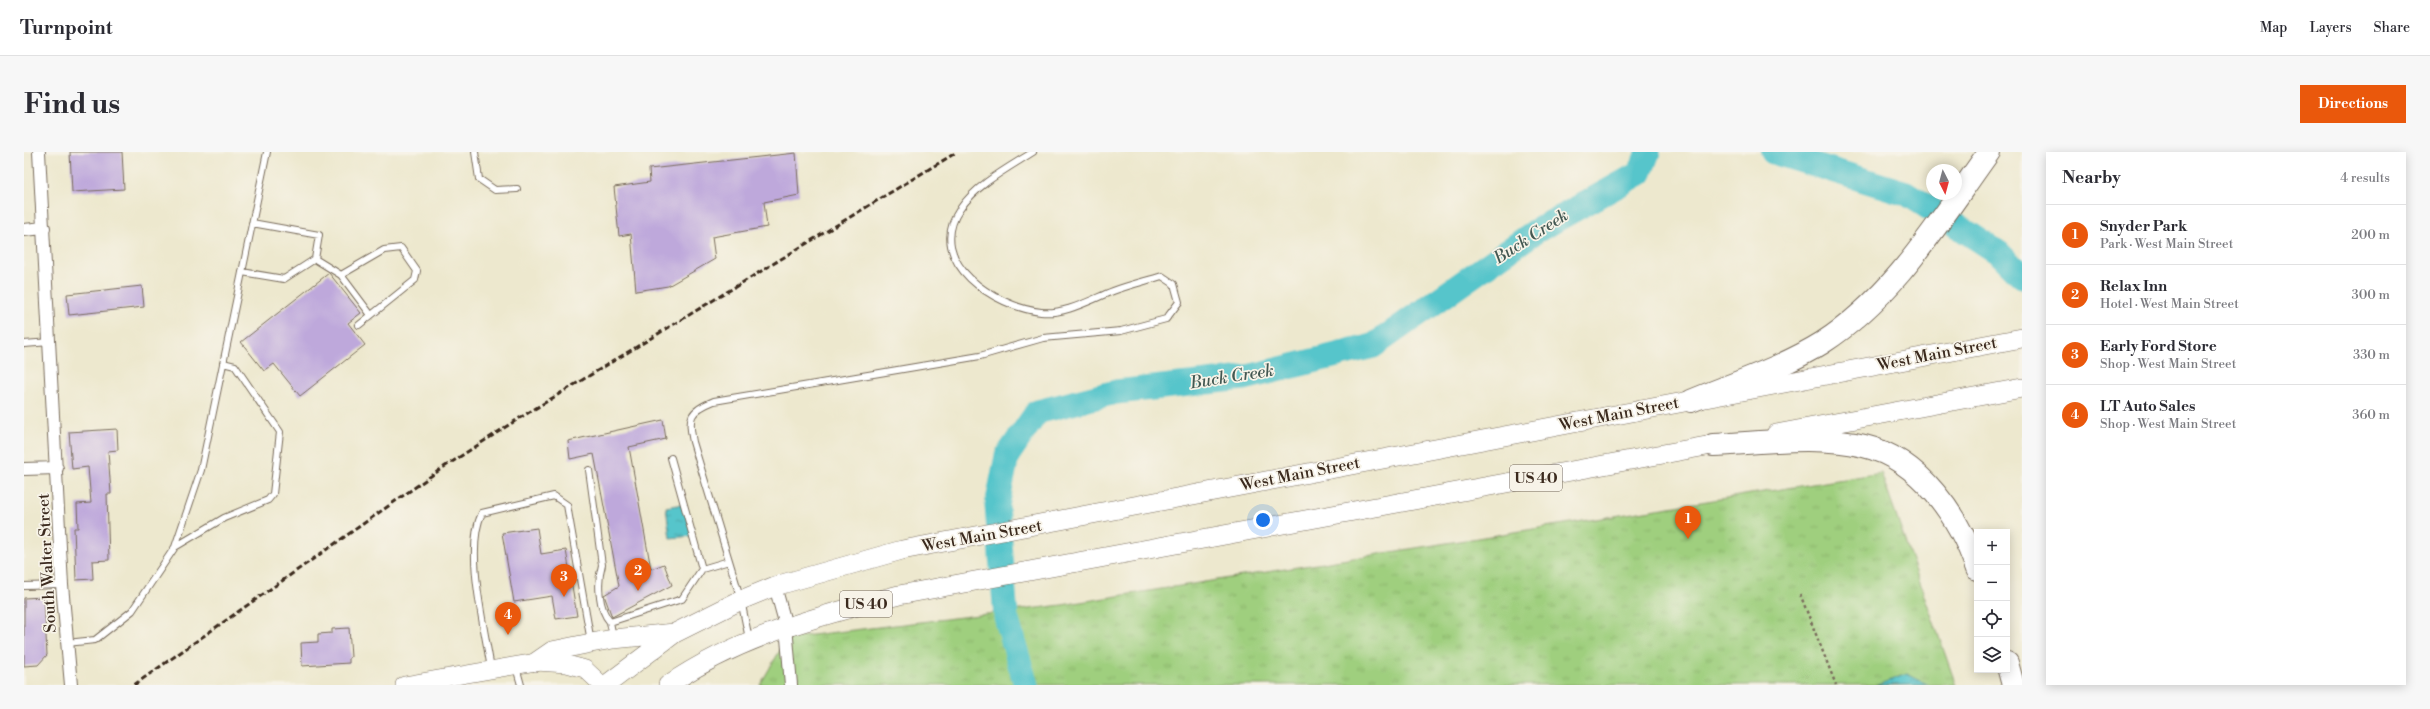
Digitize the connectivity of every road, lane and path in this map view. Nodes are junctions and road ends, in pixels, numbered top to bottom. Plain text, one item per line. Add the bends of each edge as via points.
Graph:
1 (39, 152) edge
2 (267, 152) edge
3 (475, 152) edge
4 (1033, 152) edge
5 (1983, 160) edge
6 (517, 189) dead end
7 (252, 223) junction
8 (44, 228) junction
9 (24, 230) edge
10 (315, 259) junction
11 (242, 272) junction
12 (341, 275) junction
13 (372, 315) junction
14 (359, 325) dead end
15 (2022, 338) edge
16 (50, 342) junction
17 (24, 344) edge
18 (222, 363) junction
19 (2015, 389) edge
20 (1691, 401) junction
21 (1713, 445) junction
22 (671, 458) dead end
23 (58, 468) junction
24 (24, 469) edge
25 (589, 470) dead end
26 (174, 546) junction
27 (729, 561) junction
28 (1975, 565) edge
29 (702, 569) junction
30 (62, 585) junction
31 (24, 586) edge
32 (775, 586) junction
33 (1800, 594) dead end
34 (741, 600) junction
35 (786, 626) junction
36 (612, 630) junction
37 (675, 633) junction
38 (749, 640) junction
39 (68, 643) junction
40 (591, 643) junction
41 (536, 662) junction
42 (516, 666) junction
43 (491, 670) junction
44 (2010, 672) edge
45 (436, 683) edge
46 (71, 685) edge
47 (404, 685) edge
48 (521, 685) edge
49 (602, 685) edge
50 (606, 685) edge
51 (668, 685) edge
52 (791, 685) edge
53 (1836, 685) edge
54 (2014, 685) edge

1 - 8 street, South Walter Street
2 - 7 lane
3 - 6 lane via 479,178 495,190
4 - 27 lane via 998,174 960,209 950,237 956,263 965,275 993,296 1025,309 1042,312 1067,308 1162,276 1174,284 1179,302 1166,319 1121,331 1043,338 980,356 714,401 695,410 689,424 693,442
5 - 20 highway via 1901,272 1875,302 1845,328 1793,358
7 - 10 lane via 319,235
7 - 11 lane
8 - 9 street
8 - 16 street, South Walter Street
10 - 11 lane via 284,279
10 - 12 lane
11 - 18 lane
12 - 13 lane
12 - 13 lane via 384,250 401,248 416,271 415,280
13 - 14 lane
15 - 20 main road, West Main Street / US 40
16 - 17 lane
16 - 23 street, South Walter Street
18 - 26 lane via 201,470
18 - 26 lane via 235,366 280,432 273,494 268,500 224,518
19 - 21 main road, US 40
20 - 32 main road, West Main Street / US 40 via 902,550
21 - 28 highway via 1819,440 1865,446 1888,455 1926,482 1959,529
21 - 35 main road, US 40 via 899,595
22 - 29 lane
23 - 24 street
23 - 30 street, South Walter Street
25 - 36 lane via 602,565 599,575 603,613
26 - 39 lane via 132,611 95,640
27 - 29 lane
27 - 34 lane
29 - 36 lane via 682,599
30 - 31 lane
30 - 39 street, South Walter Street
32 - 34 main road, West Main Street / US 40
32 - 35 street
33 - 53 path
34 - 37 main road, West Main Street / US 40
34 - 38 lane
35 - 38 main road, US 40
35 - 52 street
36 - 37 main road
36 - 40 main road
37 - 50 main road, West Main Street / US 40
38 - 51 main road, US 40
39 - 46 street, South Walter Street
40 - 41 main road via 552,651
40 - 43 lane via 567,504 554,496 482,513 475,542 476,568
41 - 42 street
41 - 49 street via 567,664 585,669
42 - 43 street
42 - 48 lane
43 - 45 street
44 - 54 highway
45 - 47 street

